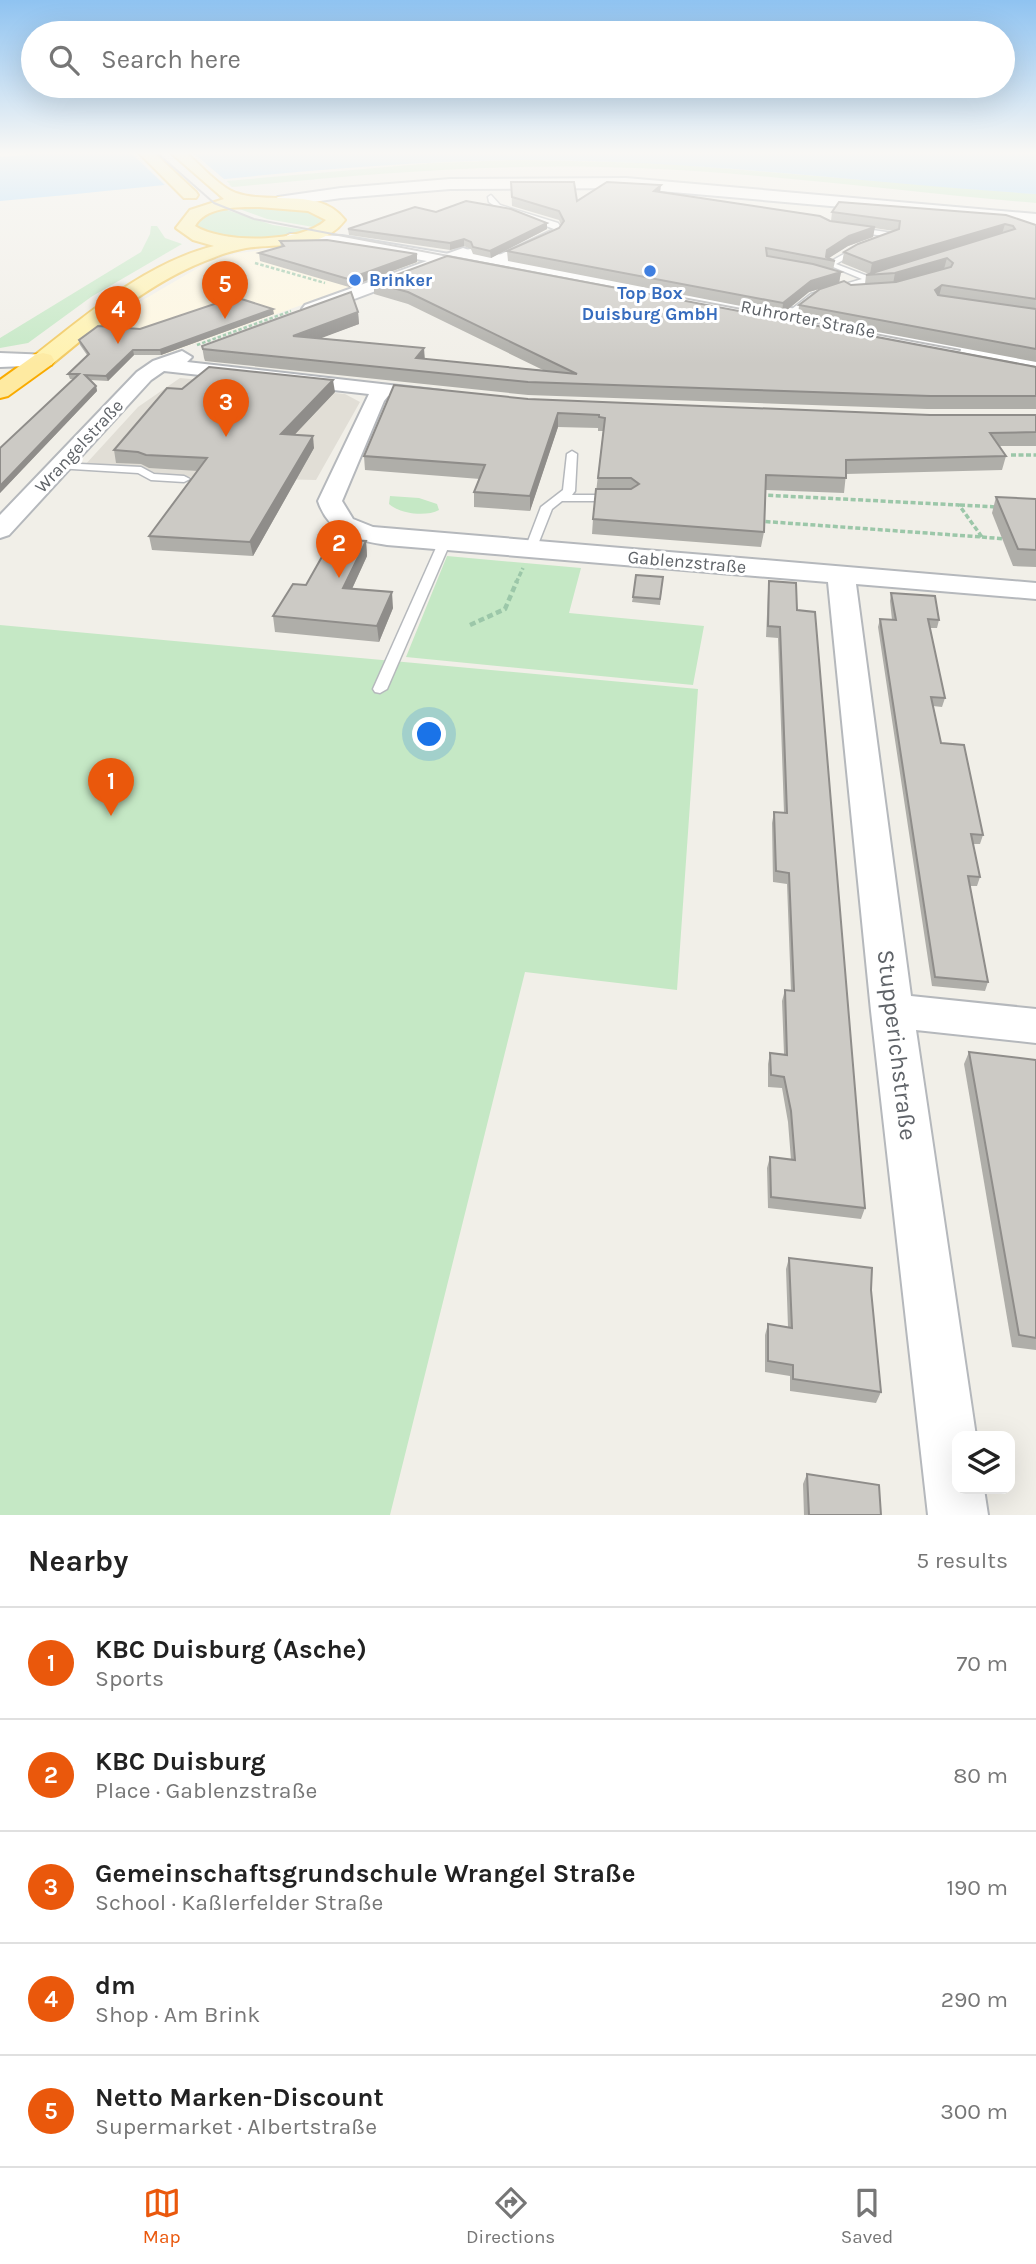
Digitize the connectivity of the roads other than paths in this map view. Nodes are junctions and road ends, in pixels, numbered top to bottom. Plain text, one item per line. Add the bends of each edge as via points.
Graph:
1 (188, 223) edge
2 (330, 223) edge
3 (338, 223) edge
4 (548, 223) edge
5 (842, 228) edge
6 (197, 236) junction
7 (290, 239) junction
8 (253, 253) junction
9 (457, 256) junction
10 (496, 260) junction
11 (895, 272) edge
12 (835, 277) edge
13 (871, 280) junction
14 (857, 284) junction
15 (833, 291) junction
16 (872, 291) edge
17 (292, 314) edge
18 (785, 319) junction
19 (198, 348) road end
20 (43, 360) junction
21 (1036, 360) edge
22 (6, 363) edge
23 (160, 365) junction
24 (1036, 372) edge
25 (382, 390) junction
26 (0, 391) edge
27 (462, 397) edge
28 (572, 454) dead end
29 (60, 466) junction
30 (184, 479) dead end
31 (559, 498) junction
32 (630, 498) edge
33 (0, 530) edge
34 (445, 541) junction
35 (531, 549) junction
36 (841, 575) junction
37 (1036, 591) edge
38 (380, 689) dead end
39 (892, 1010) junction
40 (1036, 1026) edge
41 (958, 1515) edge

1 - 6 main road via 185,228
2 - 7 main road, Ruhrorter Straße via 330,228
3 - 9 main road, Ruhrorter Straße via 353,231
4 - 10 lane via 558,229 555,233
5 - 13 lane via 893,235 852,250 830,264
6 - 8 main road, Ruhrorter Straße
6 - 22 main road via 202,242 199,247 141,276
7 - 8 main road, Ruhrorter Straße
7 - 9 main road, Ruhrorter Straße
8 - 20 main road via 210,251 187,261 88,323
9 - 10 main road, Ruhrorter Straße
9 - 17 street
9 - 18 main road, Ruhrorter Straße
10 - 18 main road, Ruhrorter Straße
11 - 13 lane
12 - 14 lane
13 - 14 lane
14 - 15 lane
15 - 16 lane
15 - 18 lane via 814,296
18 - 21 main road, Ruhrorter Straße
18 - 24 main road, Ruhrorter Straße
19 - 23 street
20 - 22 main road
20 - 26 highway
23 - 25 street
23 - 29 street, Wrangelstraße via 144,376
25 - 27 street
25 - 34 street, Gablenzstraße via 330,501 332,513 357,531
28 - 31 lane via 569,491
29 - 30 lane via 141,470 151,477
29 - 33 street, Wrangelstraße
31 - 32 lane
31 - 35 lane via 547,507
34 - 35 street, Gablenzstraße
34 - 38 lane
35 - 36 street, Gablenzstraße
36 - 37 street, Gablenzstraße
36 - 39 street, Stupperichstraße
39 - 40 street
39 - 41 street, Stupperichstraße

